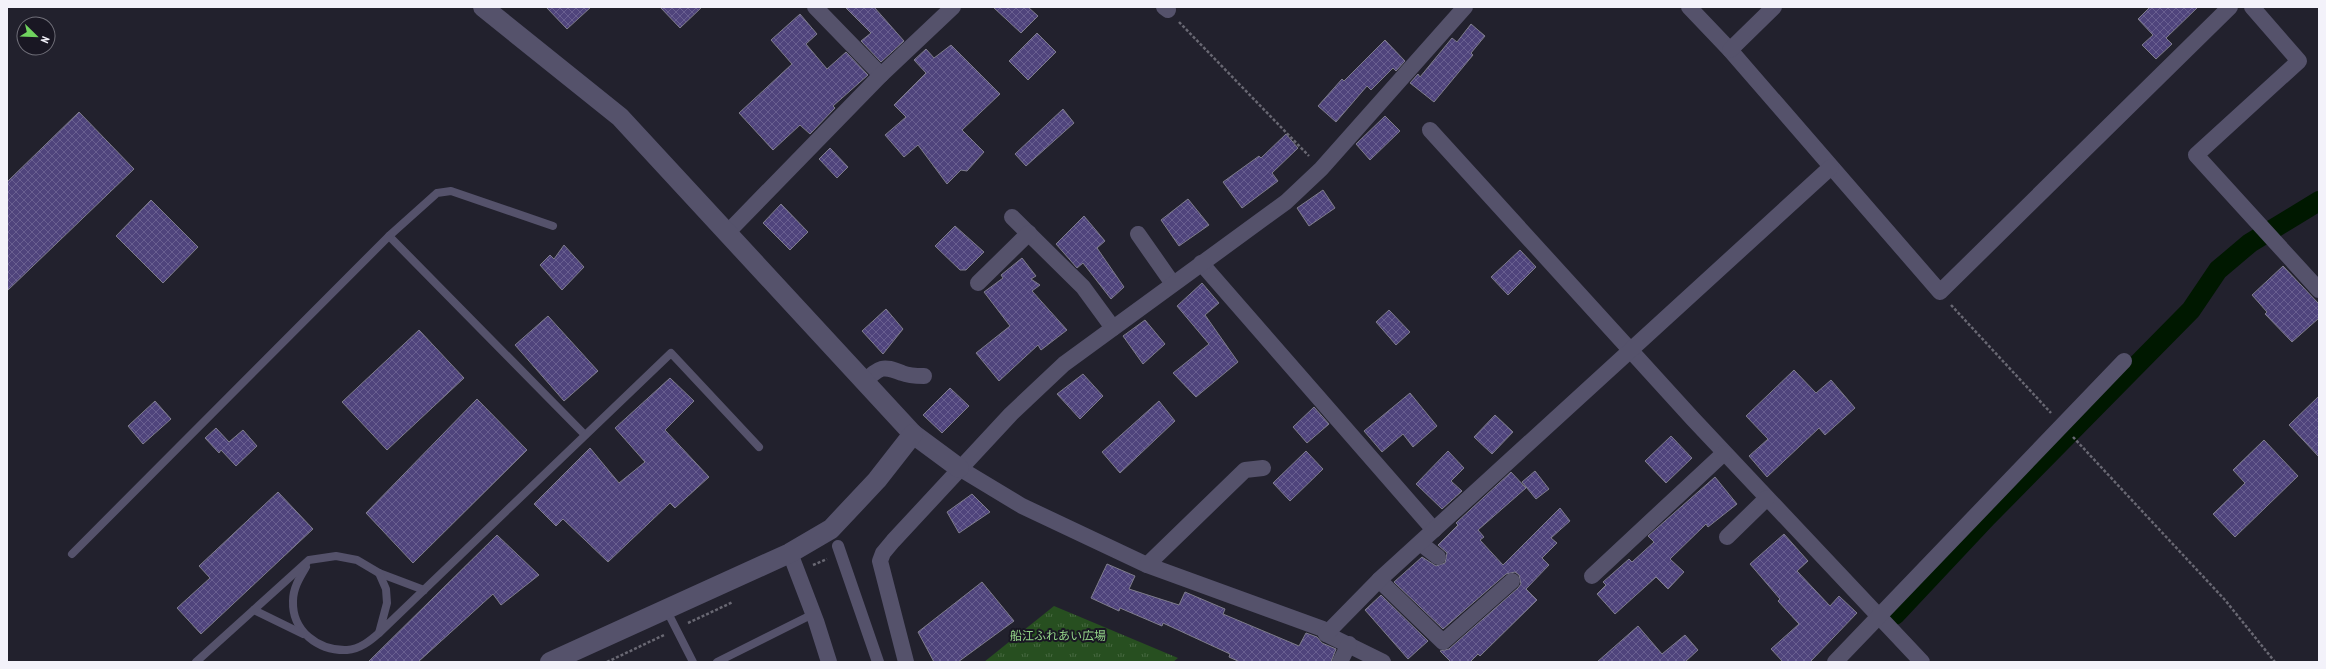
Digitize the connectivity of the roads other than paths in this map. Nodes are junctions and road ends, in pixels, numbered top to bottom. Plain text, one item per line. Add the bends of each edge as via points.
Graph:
1 (483, 7) edge
2 (815, 7) edge
3 (953, 7) edge
4 (1465, 7) edge
5 (1688, 7) edge
6 (1774, 7) edge
7 (2230, 7) edge
8 (2252, 7) edge
9 (1730, 50) junction
10 (881, 75) junction
11 (1430, 130) dead end
12 (1831, 166) junction
13 (1012, 217) dead end
14 (553, 226) dead end
15 (726, 233) junction
16 (1029, 233) junction
17 (1138, 234) dead end
18 (389, 236) junction
19 (1201, 263) junction
20 (978, 283) dead end
21 (1173, 284) junction
22 (2319, 290) edge
23 (1113, 328) junction
24 (1630, 350) junction
25 (2124, 361) dead end
26 (924, 376) dead end
27 (864, 382) junction
28 (913, 434) junction
29 (585, 435) junction
30 (759, 447) dead end
31 (1724, 453) junction
32 (959, 468) junction
33 (1262, 468) dead end
34 (1767, 498) junction
35 (1434, 530) junction
36 (1727, 537) dead end
37 (1420, 543) junction
38 (839, 550) road end
39 (790, 553) junction
40 (72, 554) dead end
41 (1438, 557) dead end
42 (309, 560) junction
43 (1147, 566) junction
44 (379, 573) junction
45 (1592, 576) dead end
46 (1379, 580) junction
47 (1512, 582) dead end
48 (424, 590) junction
49 (666, 608) junction
50 (254, 610) junction
51 (813, 614) junction
52 (1879, 616) junction
53 (379, 633) junction
54 (303, 634) junction
55 (1326, 634) junction
56 (1350, 644) junction
57 (554, 661) edge
58 (196, 662) edge
59 (693, 662) edge
60 (717, 662) edge
61 (829, 662) edge
62 (878, 662) edge
63 (906, 662) edge
64 (1340, 662) edge
65 (1383, 662) edge
66 (1835, 662) edge
67 (1922, 662) edge

1 - 15 street via 620,117
2 - 10 street
3 - 10 street
4 - 19 street via 1321,169 1286,202
5 - 9 street
6 - 9 street
7 - 12 street via 1940,292
8 - 22 street via 2298,61 2196,155
9 - 12 street
10 - 15 street
11 - 24 street
12 - 24 street
13 - 16 street
14 - 18 lane via 451,191 437,193
15 - 27 street
16 - 20 street
16 - 23 street via 1083,287
17 - 21 street
18 - 29 lane
18 - 40 lane
19 - 21 street
19 - 35 street
21 - 23 street
23 - 32 street via 1064,364
24 - 31 street
24 - 35 street
25 - 52 street
26 - 27 street via 904,374 885,367
27 - 28 street
28 - 32 street
28 - 39 street via 877,480 831,529
29 - 30 lane via 671,353
29 - 48 lane
31 - 34 street
31 - 45 street
32 - 43 street via 1022,506
32 - 63 street via 893,540 880,561
33 - 43 street via 1245,470
34 - 36 street
34 - 52 street
35 - 37 street
37 - 41 street
37 - 46 street
38 - 62 street
39 - 49 street
39 - 51 street
42 - 44 lane via 336,556 357,560
42 - 50 lane
42 - 54 lane via 295,585 292,601 295,619
43 - 55 street via 1323,629
44 - 48 lane
44 - 53 lane via 386,589 387,603
46 - 47 street via 1443,642
46 - 55 street
48 - 53 lane
49 - 57 street
49 - 59 lane
50 - 54 lane
50 - 58 lane
51 - 60 lane
51 - 61 street
52 - 66 street
52 - 67 street
53 - 54 lane via 365,644 348,650 328,648
55 - 56 street
56 - 64 street
56 - 65 street

